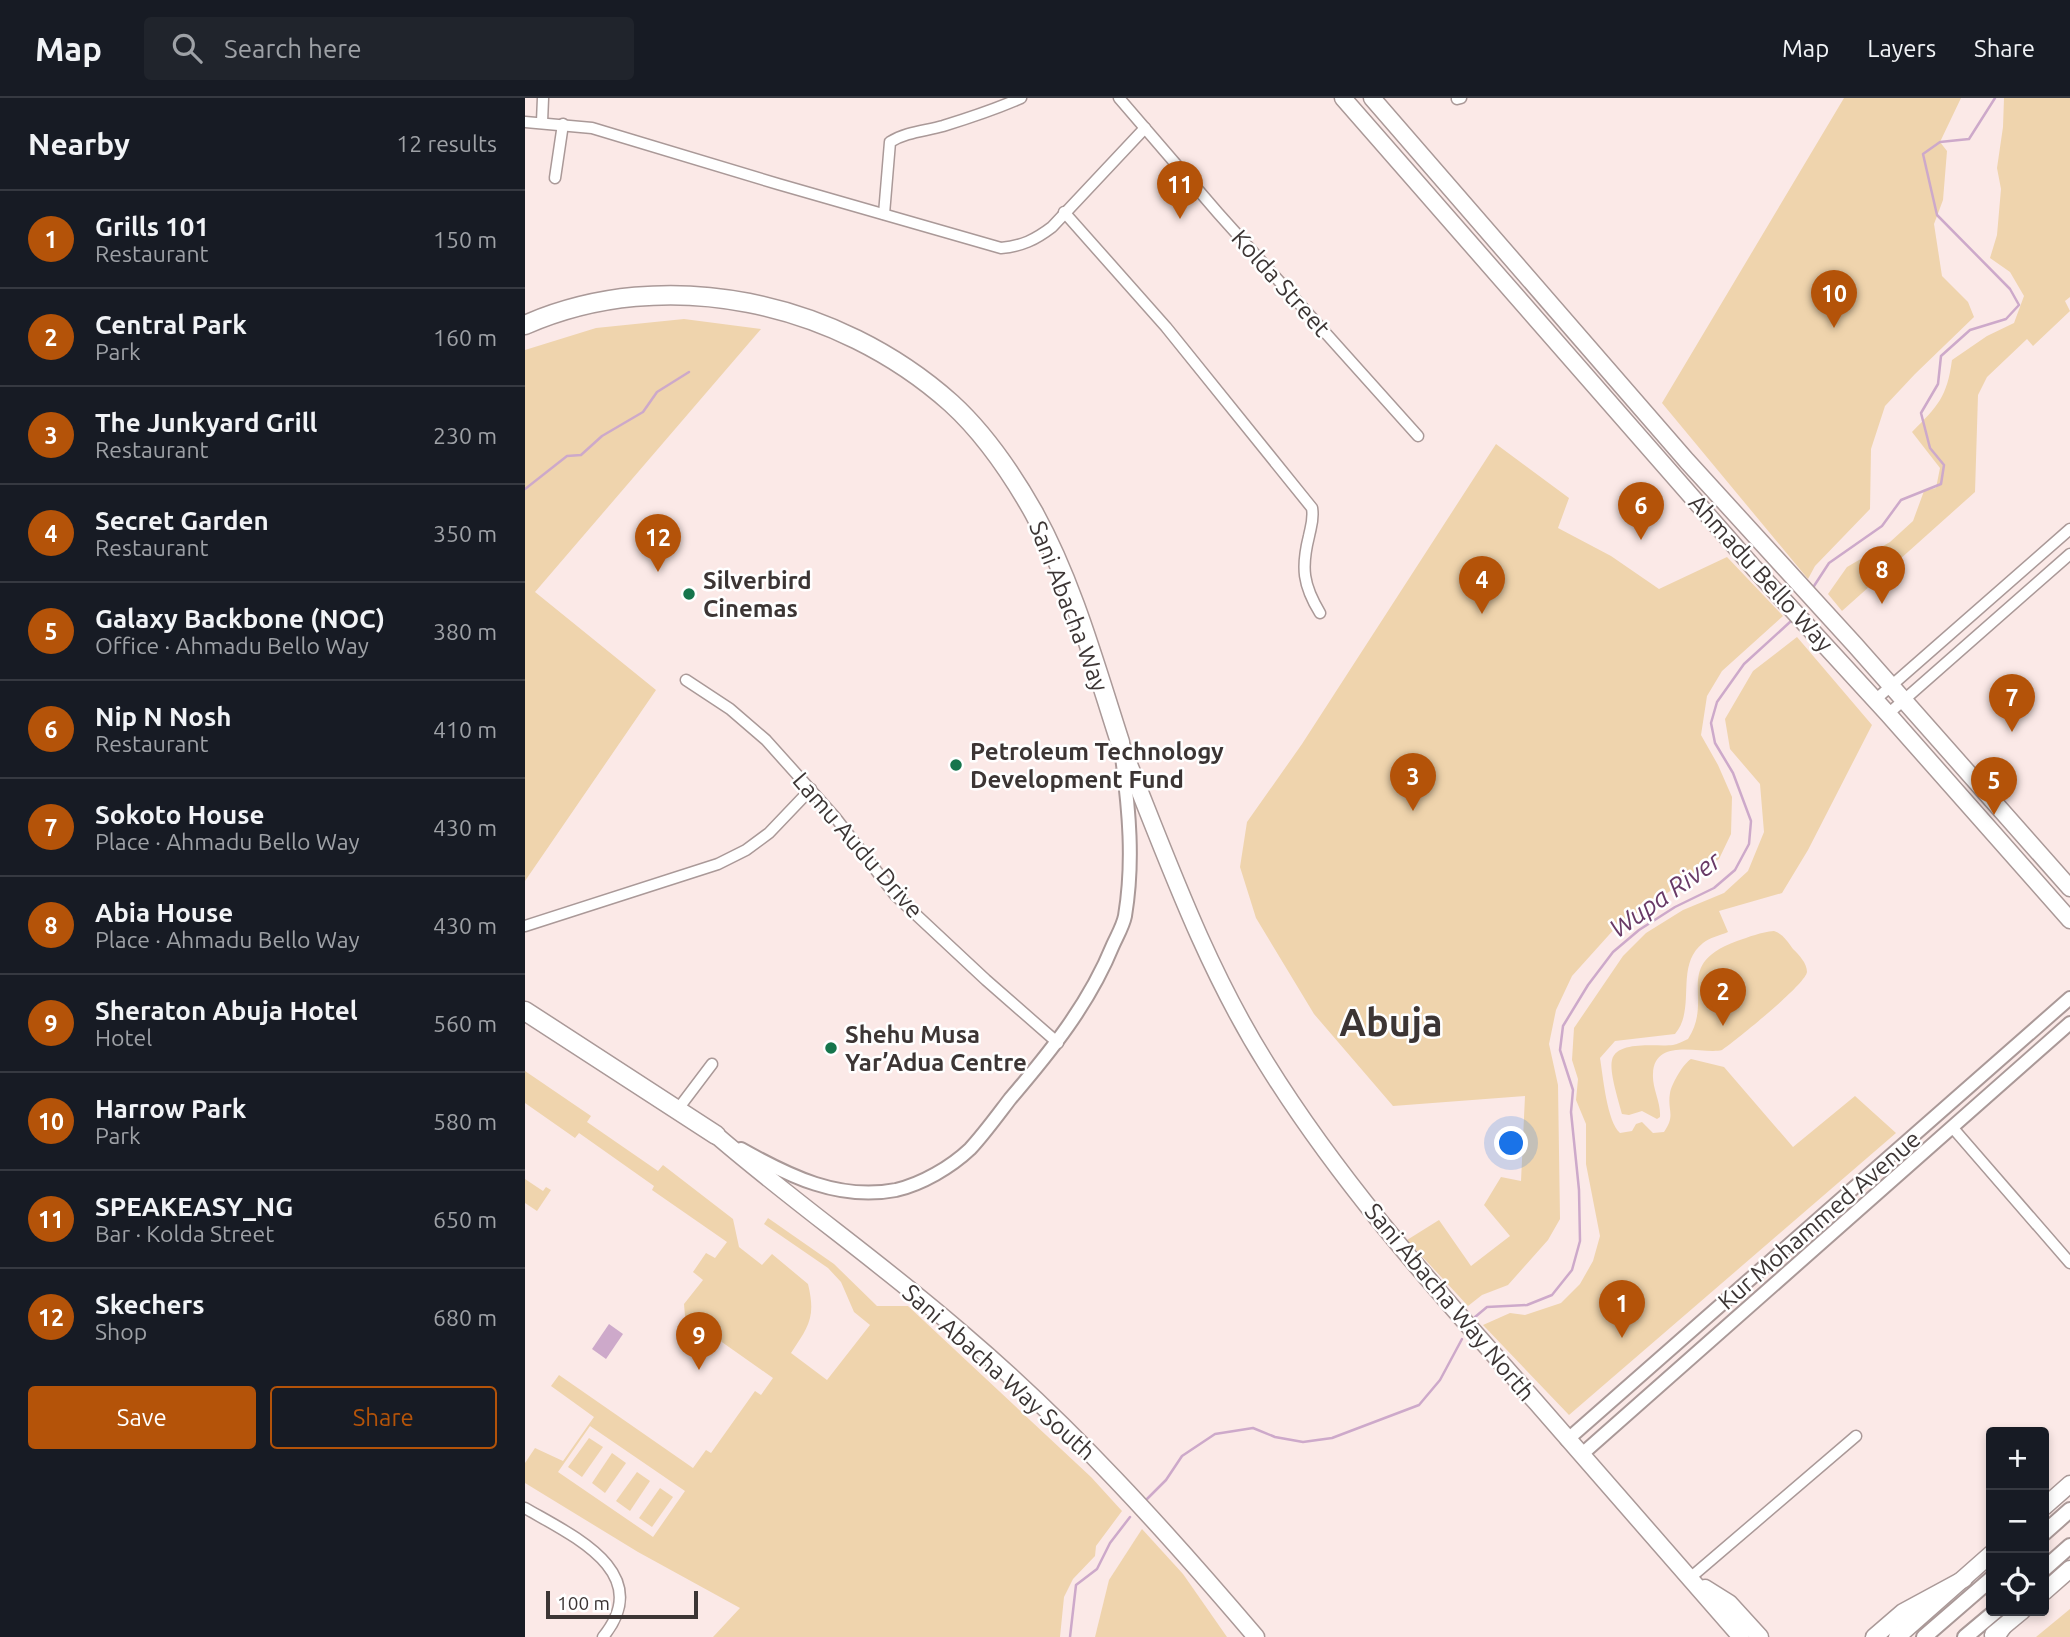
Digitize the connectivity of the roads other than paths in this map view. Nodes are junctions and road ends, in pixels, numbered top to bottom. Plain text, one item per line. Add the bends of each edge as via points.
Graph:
1 (543, 98) edge
2 (1021, 98) edge
3 (1119, 98) edge
4 (1343, 98) edge
5 (1372, 98) edge
6 (525, 122) edge
7 (541, 122) junction
8 (563, 124) junction
9 (1145, 128) junction
10 (555, 178) dead end
11 (1064, 212) junction
12 (884, 214) junction
13 (525, 326) edge
14 (1418, 436) dead end
15 (2070, 529) edge
16 (2070, 554) edge
17 (1320, 613) dead end
18 (686, 680) dead end
19 (1891, 686) junction
20 (1875, 700) junction
21 (1904, 700) junction
22 (1888, 714) junction
23 (1120, 741) junction
24 (811, 789) junction
25 (2070, 888) edge
26 (2070, 920) edge
27 (525, 926) edge
28 (1201, 939) joint
29 (2070, 998) edge
30 (525, 1011) edge
31 (2070, 1023) edge
32 (1058, 1043) junction
33 (712, 1064) dead end
34 (678, 1109) junction
35 (1952, 1127) junction
36 (716, 1135) junction
37 (2070, 1263) edge
38 (1856, 1436) dead end
39 (1567, 1440) junction
40 (1581, 1455) junction
41 (2070, 1484) edge
42 (2049, 1503) edge
43 (525, 1508) edge
44 (2070, 1510) edge
45 (2049, 1529) edge
46 (2070, 1546) edge
47 (1986, 1559) edge
48 (2049, 1565) edge
49 (2070, 1569) edge
50 (1690, 1578) junction
51 (1986, 1583) edge
52 (2049, 1588) edge
53 (1990, 1616) edge
54 (2017, 1616) edge
55 (1896, 1631) edge
56 (1997, 1634) edge
57 (603, 1637) edge
58 (1256, 1637) edge
59 (1741, 1637) edge
60 (1760, 1637) edge
61 (1874, 1637) edge
62 (1924, 1637) edge
63 (1965, 1637) edge

1 - 7 street
2 - 12 street via 890,142
3 - 9 street, Kolda Street
4 - 20 main road, Ahmadu Bello Way
5 - 19 main road, Ahmadu Bello Way via 1607,370
6 - 7 street
7 - 8 street
8 - 10 street
8 - 12 street via 592,128
9 - 11 street
9 - 14 street, Kolda Street
11 - 12 street via 1037,239 1001,248
11 - 17 street via 1165,327 1312,508 1304,574 1307,592
13 - 23 highway, Sani Abacha Way via 587,305 636,297 672,295 756,303 847,335 917,376 974,426 1033,513 1072,599
15 - 19 street
16 - 21 street
18 - 24 street, Lamu Audu Drive via 766,740
19 - 20 street
19 - 21 main road, Ahmadu Bello Way
20 - 22 main road, Ahmadu Bello Way
21 - 22 street
21 - 25 main road, Ahmadu Bello Way
22 - 26 main road, Ahmadu Bello Way
23 - 28 main road, Sani Abacha Way
23 - 32 street via 1130,836 1125,918 1090,994
24 - 27 street via 769,833 718,864
24 - 32 street, Lamu Audu Drive via 895,895
28 - 39 main road, Sani Abacha Way North via 1244,1027 1322,1148
29 - 39 street, Kur Mohammed Avenue
30 - 34 highway
31 - 35 street, Kur Mohammed Avenue
32 - 36 street via 969,1150 914,1185 879,1192 837,1191 768,1165
33 - 34 street
34 - 36 highway
35 - 37 street
35 - 40 street, Kur Mohammed Avenue
36 - 58 main road, Sani Abacha Way South via 965,1336 1102,1465
38 - 50 street
39 - 40 main road, Sani Abacha Way North
40 - 50 main road, Sani Abacha Way North
41 - 42 main road
43 - 57 street via 578,1539 605,1560 615,1576 620,1595 617,1614
44 - 45 main road
46 - 48 main road
47 - 55 main road via 1964,1579 1922,1601
49 - 52 main road
50 - 59 main road, Sani Abacha Way North
50 - 60 main road via 1729,1603
51 - 62 main road
53 - 63 main road
54 - 56 main road
55 - 61 main road

